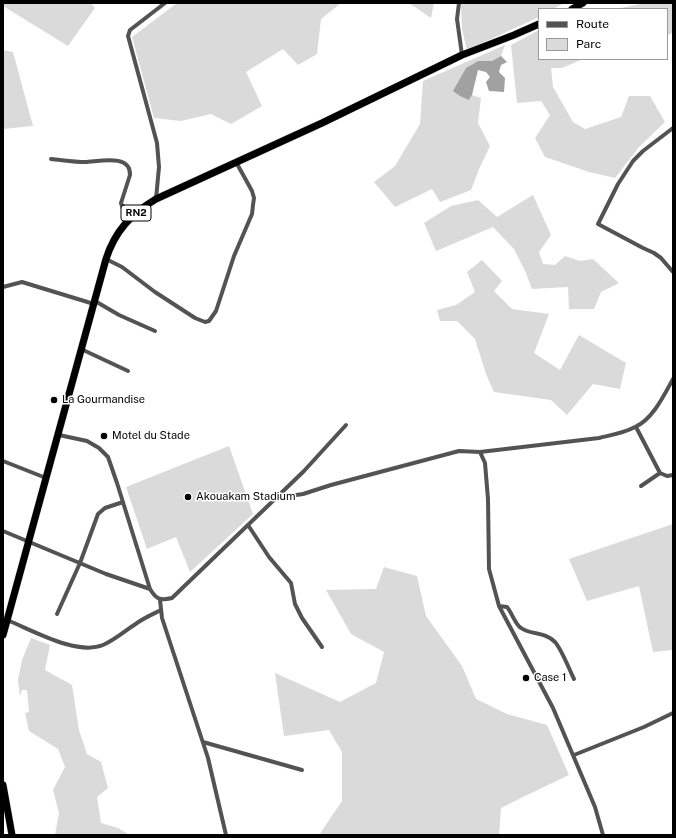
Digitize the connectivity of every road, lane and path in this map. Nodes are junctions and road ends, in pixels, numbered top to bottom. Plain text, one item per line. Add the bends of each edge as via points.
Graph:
1 (165, 3) edge
2 (459, 3) edge
3 (583, 3) edge
4 (574, 8) edge
5 (538, 24) edge
6 (462, 55) junction
7 (673, 128) edge
8 (51, 159) dead end
9 (236, 162) junction
10 (156, 199) junction
11 (127, 221) junction
12 (106, 259) junction
13 (673, 272) edge
14 (3, 287) edge
15 (94, 303) junction
16 (155, 332) dead end
17 (81, 349) junction
18 (128, 371) dead end
19 (673, 379) edge
20 (346, 425) dead end
21 (636, 427) junction
22 (59, 435) junction
23 (480, 452) junction
24 (3, 461) edge
25 (660, 473) junction
26 (673, 475) edge
27 (46, 478) junction
28 (641, 486) dead end
29 (276, 498) junction
30 (123, 502) junction
31 (248, 525) junction
32 (3, 531) edge
33 (29, 542) junction
34 (80, 563) junction
35 (150, 589) junction
36 (160, 600) junction
37 (499, 606) junction
38 (161, 610) junction
39 (57, 614) dead end
40 (7, 620) junction
41 (3, 635) edge
42 (322, 647) dead end
43 (574, 679) dead end
44 (673, 713) edge
45 (204, 742) junction
46 (574, 755) junction
47 (302, 770) dead end
48 (3, 785) edge
49 (12, 835) edge
50 (226, 835) edge
51 (603, 835) edge

1 - 10 street via 130,30 128,36 157,143 159,167
2 - 6 street via 457,19
3 - 4 highway
5 - 6 highway, RN2
6 - 9 highway, RN2 via 322,124
7 - 13 street via 633,161 598,224 654,252
8 - 11 street via 115,161 127,165 130,175 121,203
9 - 10 highway, RN2
9 - 12 street via 252,191 254,206 216,311 209,321 196,318 122,267
10 - 11 highway, RN2 via 139,209
11 - 12 highway, RN2 via 110,246
12 - 15 highway, RN2
14 - 15 street via 22,282
15 - 16 street
15 - 17 highway, RN2
17 - 18 street
17 - 22 highway, RN2
19 - 21 street via 658,405
20 - 29 street
21 - 23 street via 599,438
21 - 25 street
22 - 27 highway, RN2
22 - 30 street via 87,441 108,457
23 - 29 street via 459,451 303,494
23 - 37 street via 485,463 488,499 489,569
24 - 27 street
25 - 26 street
25 - 28 street
27 - 33 highway, RN2
29 - 31 street
30 - 34 street via 101,510 98,514
30 - 35 street
31 - 36 street via 172,598
31 - 42 street via 269,557 291,583 295,604
32 - 33 street
33 - 34 street
33 - 40 highway, RN2
34 - 35 street
34 - 39 street
35 - 36 street via 154,597
36 - 38 street
37 - 43 street via 507,607 521,628 543,634 555,643
37 - 46 street via 553,708
38 - 40 street via 138,622 110,642 92,647 69,646
38 - 45 street via 198,731
40 - 41 highway, RN2
44 - 46 street
45 - 47 street
45 - 50 street
46 - 51 street
48 - 49 highway

